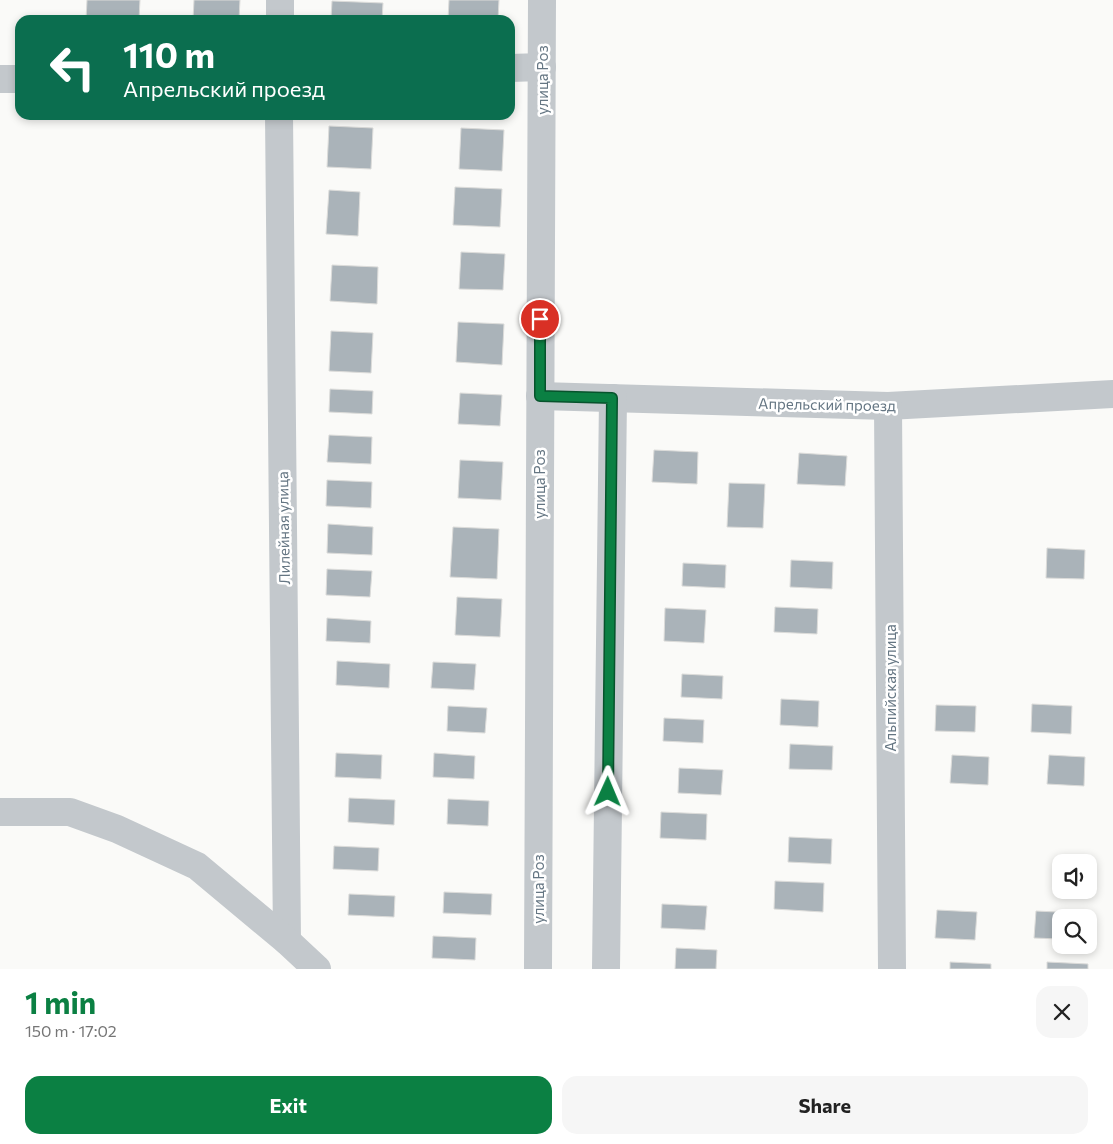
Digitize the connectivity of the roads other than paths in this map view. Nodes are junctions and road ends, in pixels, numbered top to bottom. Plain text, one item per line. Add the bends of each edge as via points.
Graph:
1 (280, 0) edge
2 (542, 0) edge
3 (280, 15) edge
4 (542, 67) junction
5 (515, 68) edge
6 (0, 79) edge
7 (15, 79) edge
8 (280, 120) edge
9 (1113, 394) edge
10 (540, 396) junction
11 (612, 398) junction
12 (888, 406) junction
13 (0, 812) edge
14 (287, 940) junction
15 (317, 969) edge
16 (538, 969) edge
17 (606, 969) edge
18 (892, 969) edge

1 - 3 street
2 - 4 street, улица Роз
4 - 5 street
4 - 10 street, улица Роз
6 - 7 street
8 - 14 street, Лилейная улица
9 - 12 street, Апрельский проезд
10 - 11 street, Апрельский проезд
10 - 16 street, улица Роз
11 - 12 street, Апрельский проезд
11 - 17 street
12 - 18 street, Альпийская улица
13 - 14 street via 70,812 156,846 197,866
14 - 15 street

